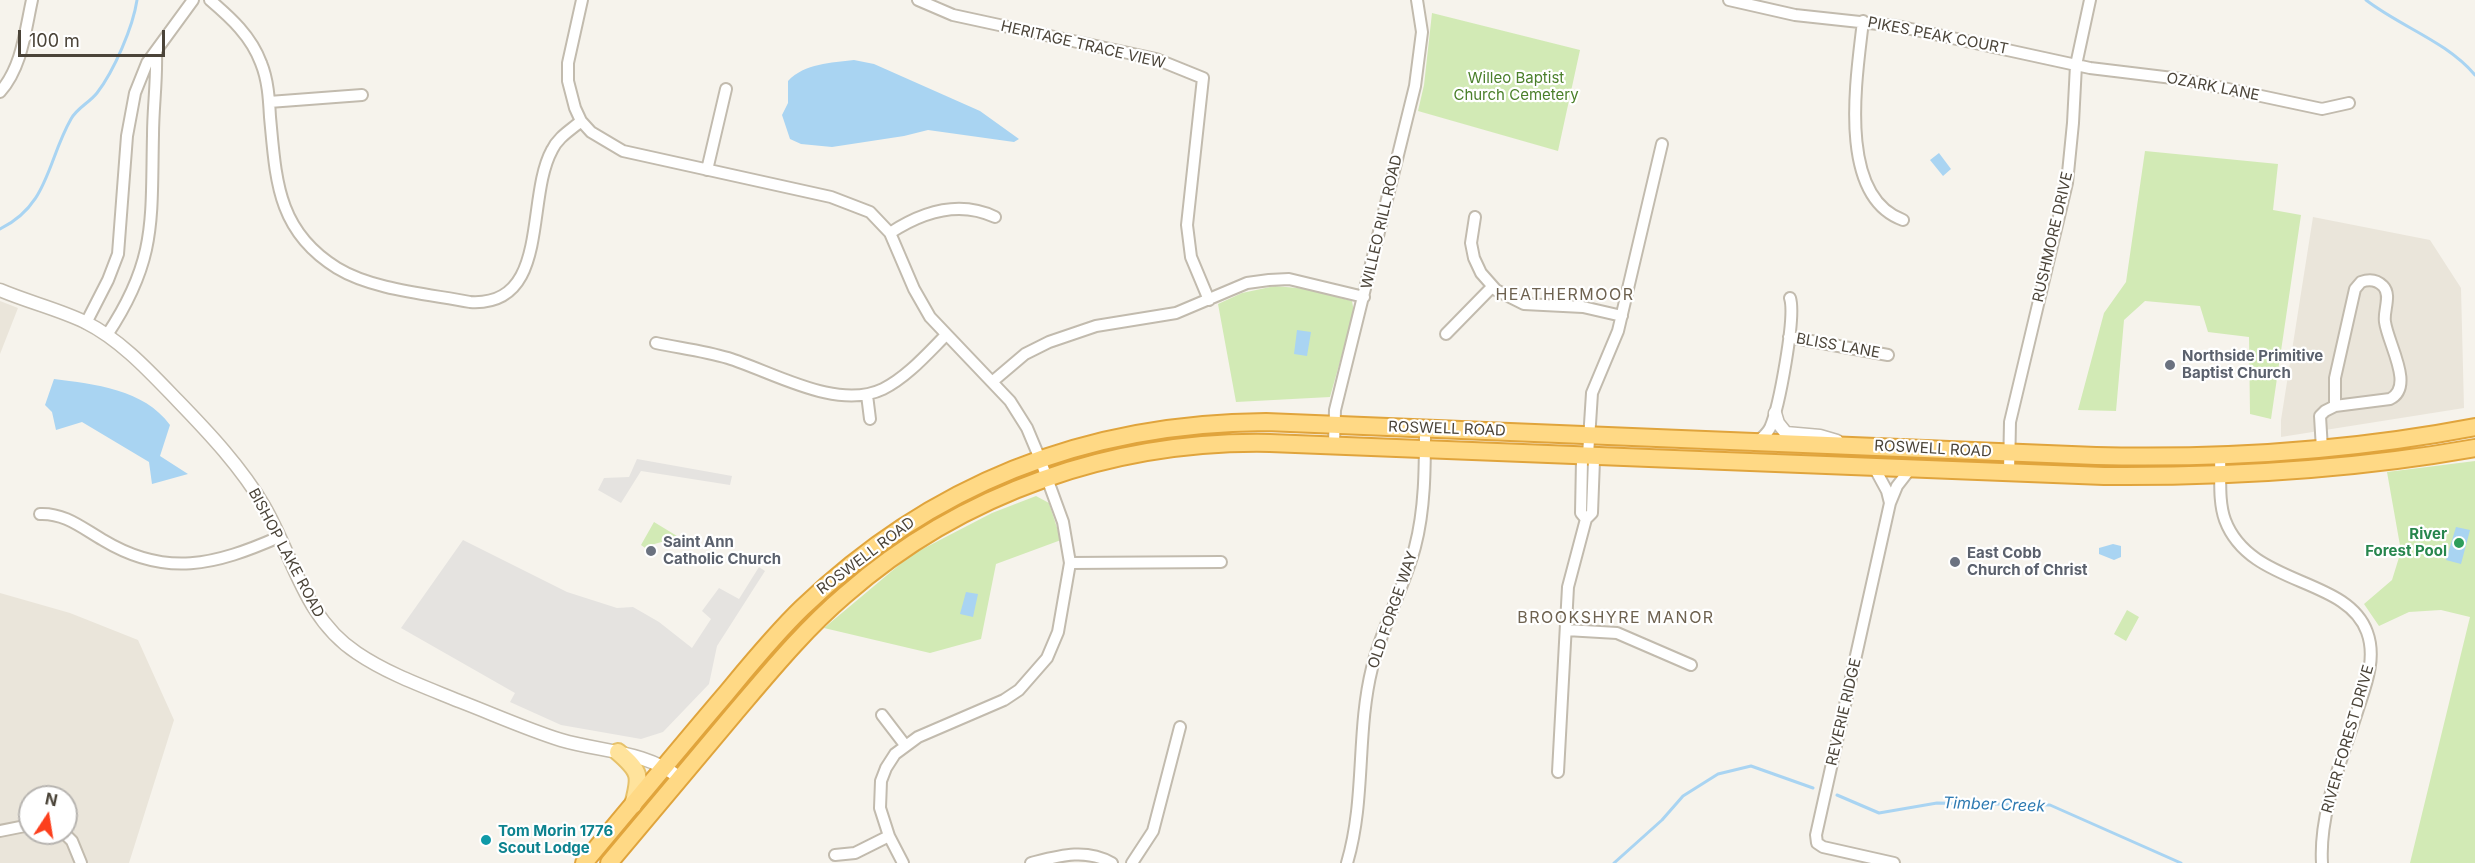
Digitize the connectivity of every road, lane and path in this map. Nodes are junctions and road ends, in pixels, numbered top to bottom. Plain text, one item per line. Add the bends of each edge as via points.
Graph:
1 (32, 0) edge
2 (193, 0) edge
3 (210, 0) edge
4 (582, 0) edge
5 (918, 0) edge
6 (1417, 0) edge
7 (1729, 0) edge
8 (2090, 0) edge
9 (1863, 21) junction
10 (156, 53) junction
11 (2076, 65) junction
12 (726, 88) dead end
13 (0, 92) edge
14 (362, 95) dead end
15 (269, 102) junction
16 (2349, 104) dead end
17 (581, 121) junction
18 (1662, 144) dead end
19 (707, 170) junction
20 (995, 217) dead end
21 (1475, 217) dead end
22 (1903, 220) dead end
23 (890, 233) junction
24 (1492, 287) junction
25 (0, 290) edge
26 (1364, 297) junction
27 (1790, 298) dead end
28 (1209, 300) junction
29 (1622, 316) junction
30 (86, 323) junction
31 (1446, 334) dead end
32 (107, 335) junction
33 (946, 336) junction
34 (1789, 338) junction
35 (656, 344) dead end
36 (1887, 355) dead end
37 (992, 382) junction
38 (867, 395) junction
39 (2335, 406) junction
40 (1775, 413) junction
41 (870, 419) dead end
42 (1335, 425) junction
43 (1425, 428) junction
44 (2475, 428) edge
45 (1588, 435) junction
46 (1757, 442) junction
47 (1334, 444) junction
48 (1855, 446) junction
49 (1425, 448) junction
50 (2475, 448) edge
51 (2322, 449) junction
52 (2008, 453) junction
53 (1588, 455) junction
54 (2220, 456) junction
55 (1040, 459) junction
56 (1874, 467) junction
57 (1911, 468) junction
58 (2009, 472) junction
59 (2221, 476) junction
60 (1047, 477) junction
61 (1890, 503) junction
62 (40, 514) dead end
63 (279, 537) junction
64 (1221, 562) dead end
65 (1070, 563) junction
66 (1566, 630) junction
67 (1691, 665) dead end
68 (882, 715) dead end
69 (1180, 727) dead end
70 (905, 746) junction
71 (618, 752) junction
72 (666, 766) junction
73 (1558, 771) dead end
74 (680, 778) junction
75 (633, 805) junction
76 (18, 827) edge
77 (0, 831) edge
78 (890, 836) junction
79 (72, 845) edge
80 (835, 855) dead end
81 (81, 863) edge
82 (584, 863) edge
83 (609, 863) edge
84 (903, 863) edge
85 (1031, 863) edge
86 (1112, 863) edge
87 (1132, 863) edge
88 (1347, 863) edge
89 (1894, 863) edge
90 (2322, 863) edge

1 - 13 street via 18,63
2 - 10 street
3 - 15 street via 249,39 262,65
4 - 17 street via 568,73 571,99
5 - 28 street, HERITAGE TRACE VIEW via 953,15 1156,59 1203,78 1187,225 1191,257
6 - 26 street, WILLEO RILL ROAD via 1422,32 1419,60
7 - 9 street, PIKES PEAK COURT via 1796,15
8 - 11 street, RUSHMORE DRIVE
9 - 11 street, PIKES PEAK COURT
9 - 22 street via 1855,91 1857,150 1868,185 1882,208
10 - 30 street via 140,77 129,121 118,254
10 - 32 street via 153,200 148,246 130,298
11 - 16 street, OZARK LANE via 2181,79 2322,109
11 - 52 street, RUSHMORE DRIVE via 2067,183 2010,422
12 - 19 street
14 - 15 street
15 - 17 street via 279,193 295,228 312,248 337,268 365,280 476,303 505,296 521,279 548,158 557,142
17 - 19 street via 598,137 623,151
18 - 29 street
19 - 23 street via 858,206 880,220
20 - 23 street via 981,210 934,211
21 - 24 street via 1474,258
23 - 33 street via 921,303
24 - 29 street via 1524,304 1583,307
24 - 31 street
25 - 30 street, BISHOP LAKE ROAD
26 - 28 street via 1279,279 1247,284
26 - 42 street, WILLEO RILL ROAD via 1335,410
27 - 34 street, BLISS LANE via 1793,315
28 - 37 street via 1176,313 1096,326 1049,342 1025,354
29 - 45 street via 1595,382
30 - 32 street, BISHOP LAKE ROAD
32 - 63 street, BISHOP LAKE ROAD via 158,380 232,460 263,505
33 - 37 street
33 - 38 street via 904,375
34 - 36 street, BLISS LANE
34 - 40 street, BLISS LANE
35 - 38 street via 725,357 822,392
37 - 55 street via 1018,414
38 - 41 street
39 - 39 street via 2390,399 2401,389 2385,323 2386,293 2376,281 2361,282 2355,290 2335,378
39 - 51 street via 2320,416
40 - 46 street, BLISS LANE via 1768,432
40 - 48 street via 1786,433 1820,436
42 - 43 highway, ROSWELL ROAD
42 - 47 street, WILLEO RILL ROAD
42 - 55 highway, ROSWELL ROAD via 1257,422 1182,426 1106,439
43 - 45 highway, ROSWELL ROAD
43 - 49 street, OLD FORGE WAY
44 - 51 highway, ROSWELL ROAD
45 - 46 highway, ROSWELL ROAD
45 - 53 street
46 - 48 highway, ROSWELL ROAD
47 - 49 highway, ROSWELL ROAD
47 - 60 highway, ROSWELL ROAD via 1202,444 1114,458
48 - 52 highway, ROSWELL ROAD
49 - 53 highway, ROSWELL ROAD
49 - 88 street, OLD FORGE WAY via 1414,548 1372,667 1365,707 1357,822
50 - 59 highway, ROSWELL ROAD via 2358,465
51 - 54 highway, ROSWELL ROAD
52 - 54 highway, ROSWELL ROAD
52 - 58 street, RUSHMORE DRIVE
53 - 56 highway, ROSWELL ROAD
53 - 66 street via 1594,460 1592,513 1586,519 1569,579
54 - 59 street, RIVER FOREST DRIVE
55 - 60 street
55 - 72 highway, ROSWELL ROAD via 969,488 928,511 874,546 831,581 783,627
56 - 57 highway, ROSWELL ROAD
56 - 61 street
57 - 58 highway, ROSWELL ROAD
57 - 61 street, REVERIE RIDGE
58 - 59 highway, ROSWELL ROAD
59 - 90 street, RIVER FOREST DRIVE via 2222,512 2237,543 2262,564 2340,601 2359,617 2367,632 2369,671 2324,823
60 - 65 street via 1063,522
60 - 74 highway, ROSWELL ROAD via 987,501 868,574 777,664
61 - 89 street, REVERIE RIDGE via 1816,835 1817,843 1823,847
62 - 63 street via 65,517 126,553 171,564 214,561
63 - 71 street, BISHOP LAKE ROAD via 314,611 333,634 357,653 414,682 530,729
64 - 65 street
65 - 70 street via 1053,644 1030,680 1004,700
66 - 67 street via 1617,633
66 - 73 street
68 - 70 street
69 - 87 street via 1153,831
70 - 78 street via 895,754 881,781 880,808
71 - 72 street, BISHOP LAKE ROAD
71 - 75 main road via 638,771
72 - 74 street, BISHOP LAKE ROAD
72 - 75 highway, ROSWELL ROAD
74 - 83 highway, ROSWELL ROAD
75 - 82 highway, ROSWELL ROAD
76 - 77 street
78 - 80 street via 855,853
78 - 84 street
79 - 81 street
85 - 86 street via 1074,854

